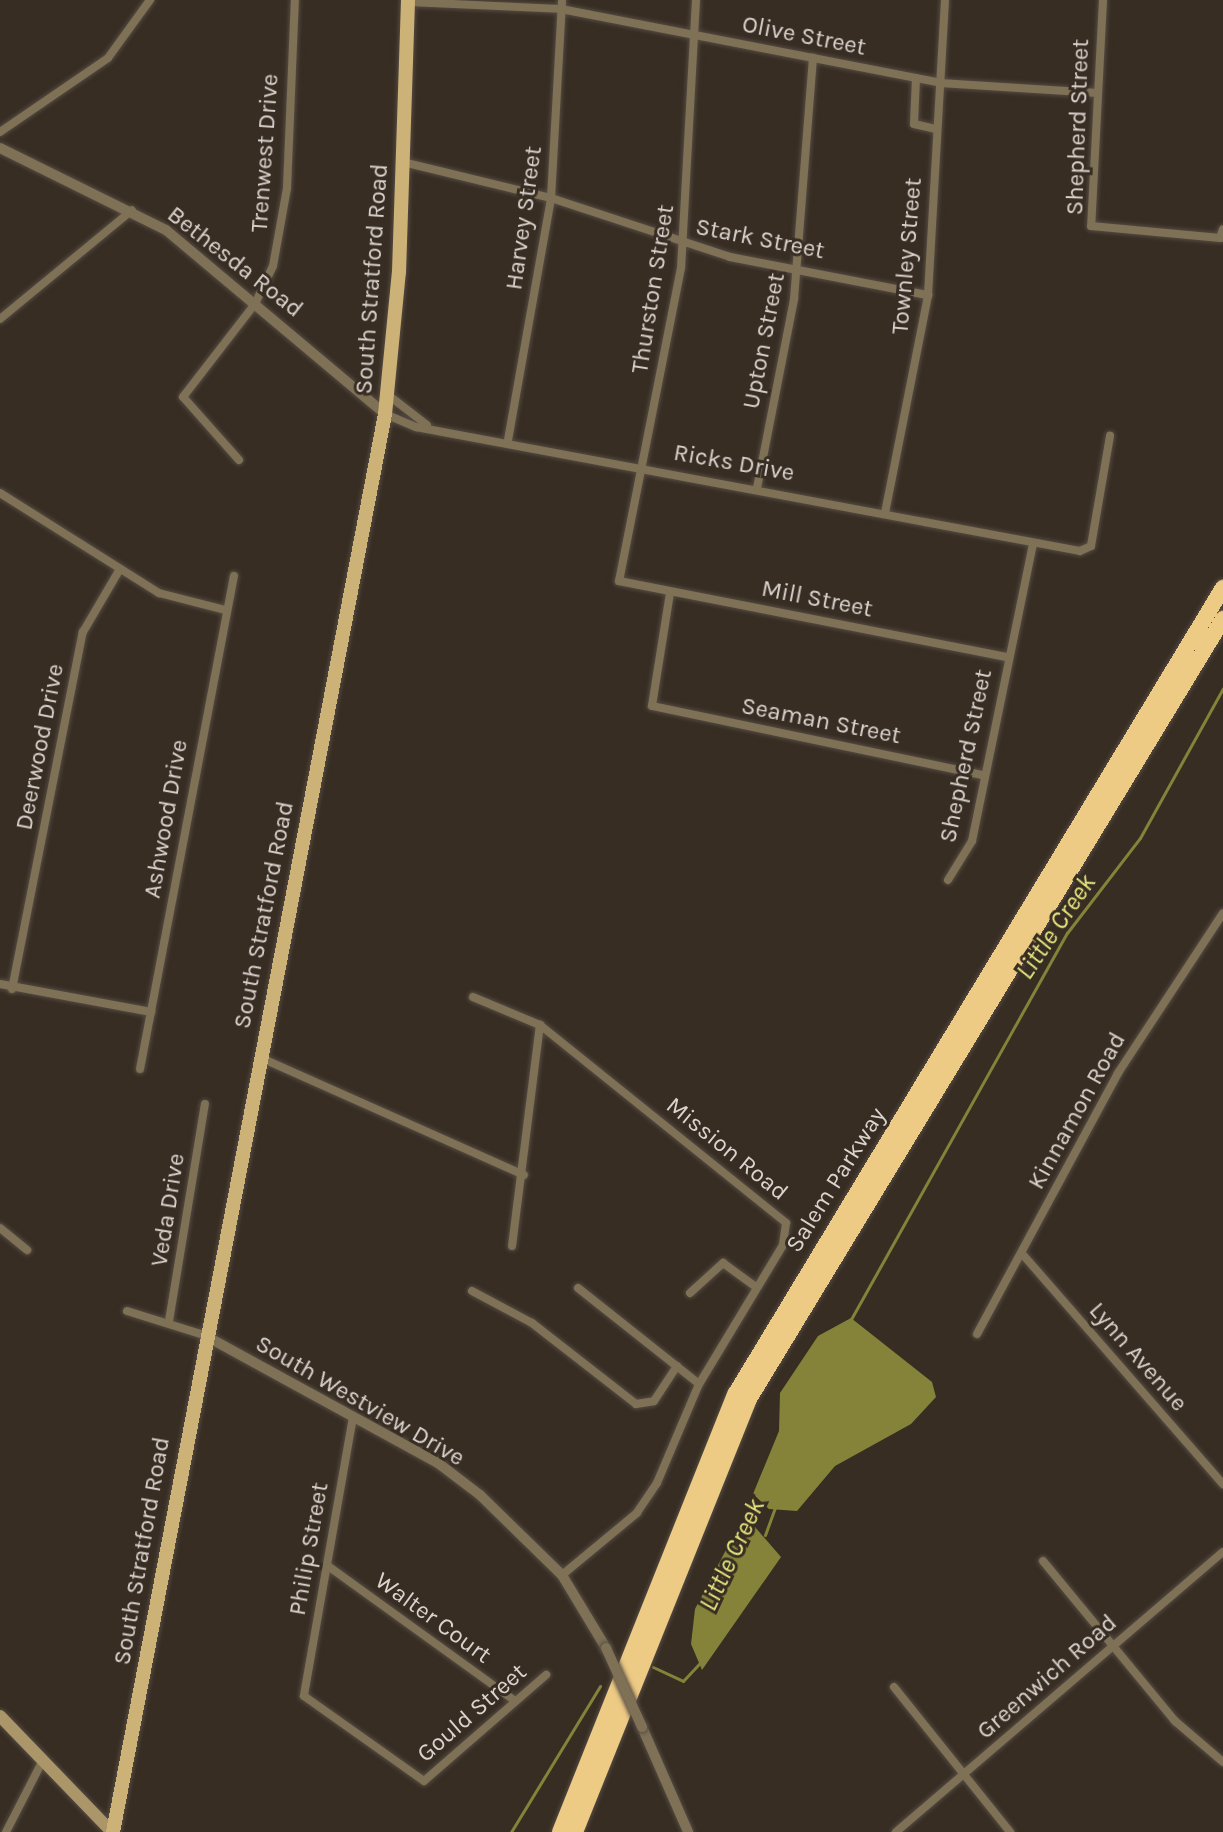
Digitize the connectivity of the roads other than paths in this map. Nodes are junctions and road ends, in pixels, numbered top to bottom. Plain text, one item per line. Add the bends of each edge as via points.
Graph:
1 (150, 0) edge
2 (295, 0) edge
3 (696, 0) edge
4 (945, 0) edge
5 (1103, 0) edge
6 (408, 1) edge
7 (561, 4) edge
8 (694, 35) junction
9 (813, 58) junction
10 (916, 78) junction
11 (940, 83) junction
12 (1098, 93) junction
13 (936, 129) junction
14 (0, 132) edge
15 (0, 148) edge
16 (402, 162) junction
17 (551, 198) junction
18 (132, 209) junction
19 (1222, 233) edge
20 (682, 245) junction
21 (798, 268) junction
22 (928, 295) junction
23 (255, 304) junction
24 (0, 319) edge
25 (387, 392) junction
26 (385, 414) junction
27 (427, 426) junction
28 (1110, 436) dead end
29 (508, 440) junction
30 (239, 460) dead end
31 (642, 466) junction
32 (757, 488) junction
33 (0, 493) edge
34 (885, 513) junction
35 (1033, 543) junction
36 (120, 569) junction
37 (234, 576) dead end
38 (619, 581) joint
39 (1223, 588) edge
40 (670, 593) junction
41 (225, 610) junction
42 (1223, 619) edge
43 (1008, 657) junction
44 (982, 775) junction
45 (948, 880) dead end
46 (1223, 913) edge
47 (0, 984) edge
48 (12, 989) junction
49 (473, 997) dead end
50 (151, 1012) junction
51 (540, 1025) junction
52 (259, 1057) junction
53 (140, 1069) dead end
54 (205, 1104) dead end
55 (524, 1175) junction
56 (0, 1228) edge
57 (512, 1246) dead end
58 (27, 1250) dead end
59 (1024, 1256) junction
60 (755, 1286) junction
61 (578, 1288) dead end
62 (472, 1291) dead end
63 (690, 1293) dead end
64 (127, 1311) dead end
65 (169, 1321) junction
66 (977, 1334) dead end
67 (204, 1335) junction
68 (677, 1366) junction
69 (699, 1384) junction
70 (353, 1417) junction
71 (1223, 1484) edge
72 (1223, 1552) edge
73 (1043, 1561) dead end
74 (328, 1566) junction
75 (562, 1575) junction
76 (1112, 1648) junction
77 (546, 1675) dead end
78 (894, 1687) dead end
79 (515, 1701) junction
80 (0, 1716) edge
81 (42, 1762) junction
82 (1223, 1762) edge
83 (967, 1772) junction
84 (424, 1781) joint
85 (6, 1832) edge
86 (112, 1832) edge
87 (560, 1832) edge
88 (575, 1832) edge
89 (688, 1832) edge
90 (896, 1832) edge
91 (1010, 1832) edge

1 - 14 street via 108,58
2 - 23 street, Trenwest Drive via 283,228
3 - 8 street, Thurston Street
4 - 11 street, Townley Street
5 - 12 street, Shepherd Street
6 - 7 street, Olive Street
6 - 16 main road, South Stratford Road
7 - 8 street, Olive Street
7 - 17 street, Harvey Street
8 - 9 street, Olive Street
8 - 20 street, Thurston Street
9 - 10 street, Olive Street
9 - 21 street, Upton Street
10 - 11 street, Olive Street
10 - 13 street via 914,124
11 - 12 street, Olive Street
11 - 13 street, Townley Street
12 - 19 street, Shepherd Street via 1091,226
13 - 22 street, Townley Street
15 - 18 street, Bethesda Road
16 - 17 street, Stark Street
16 - 25 main road, South Stratford Road
17 - 20 street, Stark Street
17 - 29 street, Harvey Street
18 - 23 street, Bethesda Road
18 - 24 street
20 - 21 street, Stark Street
20 - 31 street, Thurston Street
21 - 22 street, Stark Street
21 - 32 street, Upton Street
22 - 34 street, Townley Street
23 - 26 street, Bethesda Road
23 - 30 street, Trenwest Drive via 183,397
25 - 26 main road, South Stratford Road
25 - 27 street, Ricks Drive via 402,412
26 - 27 street, Ricks Drive
26 - 52 main road, South Stratford Road
27 - 29 street, Ricks Drive
28 - 35 street, Ricks Drive via 1091,546 1080,551
29 - 31 street, Ricks Drive
31 - 32 street, Ricks Drive
31 - 38 street, Thurston Street
32 - 34 street, Ricks Drive
33 - 36 street
34 - 35 street, Ricks Drive
35 - 43 street, Shepherd Street
36 - 41 street via 159,593
36 - 48 street, Deerwood Drive via 83,632
37 - 41 street, Ashwood Drive
38 - 40 street, Mill Street
39 - 87 highway, Salem Parkway via 736,1393
40 - 43 street, Mill Street
40 - 44 street, Seaman Street via 652,706
41 - 50 street, Ashwood Drive
42 - 88 highway, Salem Parkway via 749,1399
43 - 44 street, Shepherd Street
44 - 45 street, Shepherd Street via 972,841
46 - 59 street, Kinnamon Road via 1118,1073
47 - 48 street
48 - 50 street
49 - 51 street
50 - 53 street, Ashwood Drive
51 - 55 street
51 - 60 street, Mission Road via 786,1223 783,1245
52 - 55 street
52 - 67 main road, South Stratford Road
54 - 65 street, Veda Drive
55 - 57 street
56 - 58 street
59 - 66 street, Kinnamon Road
59 - 71 street, Lynn Avenue
60 - 63 street via 723,1263
60 - 69 street, Mission Road
61 - 68 street
62 - 68 street via 532,1323 636,1404 654,1401
64 - 65 street
65 - 67 street
67 - 70 street, South Westview Drive
67 - 86 main road, South Stratford Road
68 - 69 street
69 - 75 street, Mission Road via 637,1513
70 - 74 street, Philip Street
70 - 75 street, South Westview Drive via 438,1463
72 - 76 street, Greenwich Road
73 - 76 street
74 - 79 street, Walter Court
74 - 84 street, Philip Street via 304,1688 317,1712
75 - 89 street, South Westview Drive, bridge via 606,1648
76 - 82 street
76 - 83 street, Greenwich Road
77 - 79 street, Gould Street
78 - 83 street
79 - 84 street, Gould Street
80 - 81 main road
81 - 85 street
81 - 86 main road
83 - 90 street, Greenwich Road
83 - 91 street

